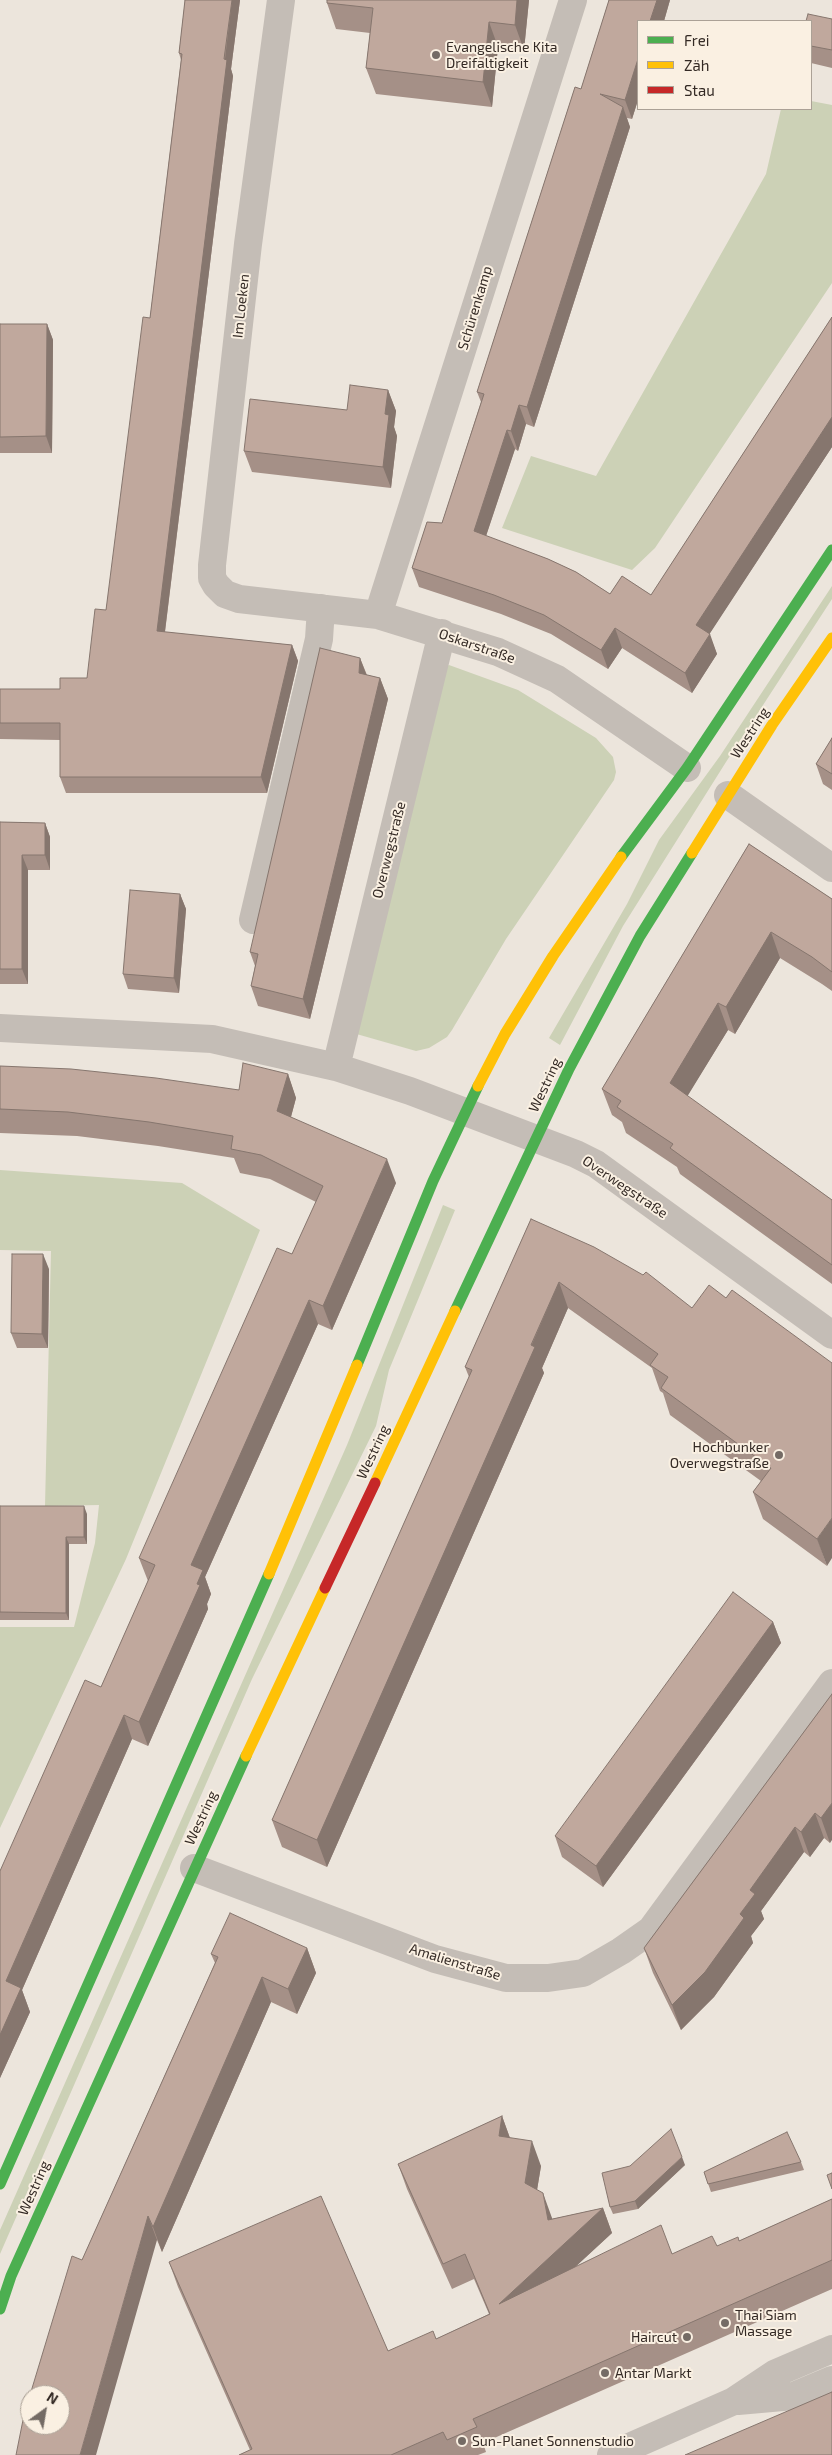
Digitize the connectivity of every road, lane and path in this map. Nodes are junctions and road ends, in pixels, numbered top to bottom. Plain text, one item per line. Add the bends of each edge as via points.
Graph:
1 (281, 0) edge
2 (573, 0) edge
3 (832, 550) edge
4 (239, 599) joint
5 (321, 608) junction
6 (378, 615) junction
7 (442, 633) junction
8 (832, 638) edge
9 (687, 768) junction
10 (728, 795) junction
11 (832, 868) edge
12 (253, 920) dead end
13 (0, 1028) edge
14 (336, 1067) junction
15 (465, 1111) junction
16 (537, 1138) junction
17 (832, 1336) edge
18 (832, 1683) edge
19 (194, 1868) junction
20 (0, 2184) edge
21 (0, 2309) edge
22 (832, 2349) edge
23 (832, 2380) edge
24 (734, 2401) junction
25 (612, 2455) edge

1 - 4 street, Im Loeken via 248,244 212,565 212,578 216,585 225,594
2 - 6 street, Schürenkamp
3 - 9 main road
4 - 5 street, Oskarstraße
5 - 6 street, Oskarstraße
5 - 12 street via 319,639
6 - 7 street, Oskarstraße
7 - 9 street, Oskarstraße via 498,652 557,679
7 - 14 street, Overwegstraße
8 - 10 main road, Westring
9 - 15 main road via 553,956 505,1034
10 - 11 street
10 - 16 main road, Westring via 622,967
13 - 14 street, Overwegstraße via 212,1039
14 - 15 street, Overwegstraße
15 - 16 street, Overwegstraße
15 - 20 main road via 295,1516
16 - 17 street, Overwegstraße via 596,1164
16 - 19 main road, Westring
18 - 19 street, Amalienstraße via 651,1930 621,1952 583,1973 548,1978 506,1978 435,1959
19 - 21 main road, Westring via 11,2276
22 - 24 street via 776,2373
23 - 24 street via 794,2396
24 - 25 street

